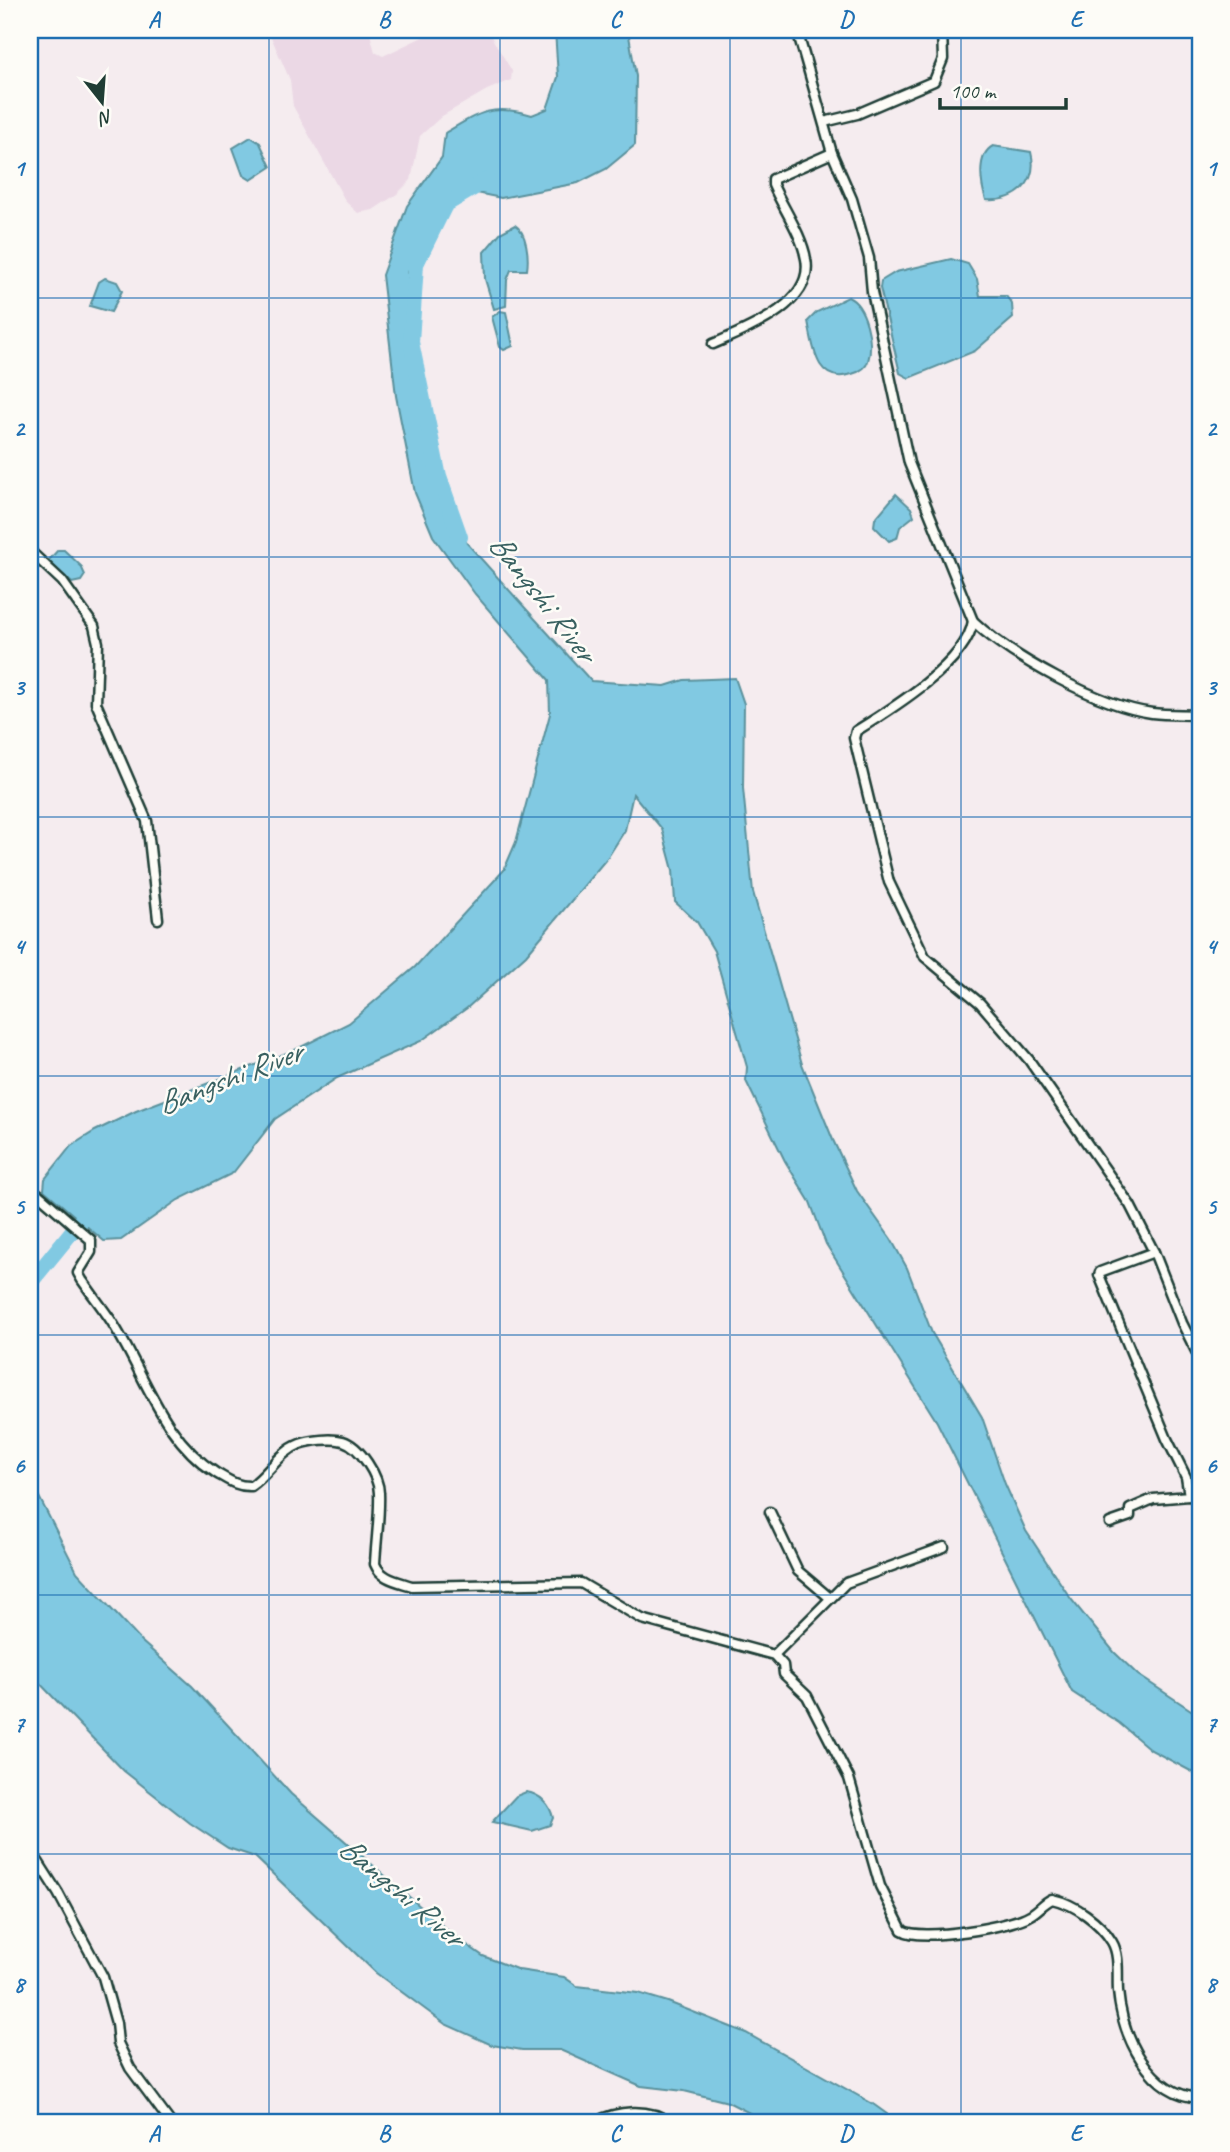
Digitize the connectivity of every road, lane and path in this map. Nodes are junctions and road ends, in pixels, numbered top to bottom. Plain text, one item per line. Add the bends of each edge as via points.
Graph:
1 (797, 30) edge
2 (942, 30) edge
3 (824, 122) junction
4 (831, 153) junction
5 (713, 344) dead end
6 (30, 551) edge
7 (973, 621) junction
8 (1200, 715) edge
9 (158, 919) dead end
10 (30, 1187) edge
11 (1154, 1252) junction
12 (1200, 1359) edge
13 (1189, 1496) junction
14 (1200, 1497) edge
15 (770, 1512) dead end
16 (1110, 1523) dead end
17 (944, 1547) dead end
18 (830, 1598) junction
19 (774, 1655) junction
20 (30, 1849) edge
21 (1200, 2098) edge
22 (170, 2122) edge
23 (595, 2122) edge
24 (669, 2122) edge

1 - 3 street
2 - 3 street via 943,60 934,81 857,114
3 - 4 street
4 - 5 street via 773,179 806,257 806,276 799,291 772,316
4 - 7 street via 852,199 869,258 872,292 909,463
6 - 9 street via 62,581 94,626 98,643 96,703 147,821
7 - 8 street via 1065,684 1151,713
7 - 11 street via 942,670 856,731 888,882 925,957 980,1003 1030,1060 1130,1205
10 - 19 street via 93,1245 78,1273 184,1447 232,1482 251,1486 300,1444 343,1441 363,1459 380,1491 375,1564 390,1579 412,1586 581,1583 642,1619
11 - 12 street
11 - 13 street via 1099,1275 1186,1477
13 - 14 street
13 - 16 street via 1149,1500 1130,1508 1130,1516
15 - 18 street via 798,1571
17 - 18 street via 846,1583
18 - 19 street
19 - 21 street via 784,1674 807,1696 849,1778 880,1886 902,1930 921,1934 996,1926 1028,1916 1052,1899 1082,1911 1114,1945 1120,2004 1139,2056 1168,2089
20 - 22 street via 103,1977 118,2043 130,2067
23 - 24 street via 607,2116 651,2113

